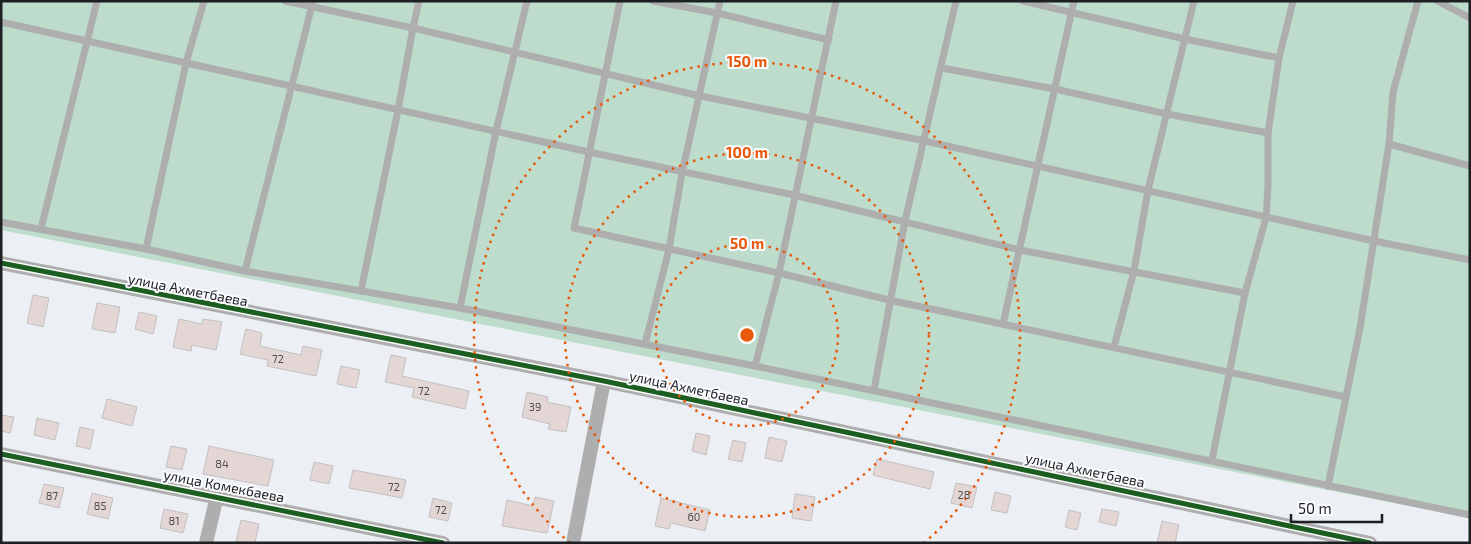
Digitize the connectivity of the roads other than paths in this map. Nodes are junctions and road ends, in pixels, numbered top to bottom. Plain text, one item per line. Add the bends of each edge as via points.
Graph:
1 (97, 1) edge
2 (204, 1) edge
3 (285, 1) edge
4 (419, 1) edge
5 (527, 1) edge
6 (620, 1) edge
7 (652, 1) edge
8 (720, 1) edge
9 (836, 1) edge
10 (956, 1) edge
11 (1023, 1) edge
12 (1074, 1) edge
13 (1194, 1) edge
14 (1292, 1) edge
15 (1418, 1) edge
16 (1437, 1) edge
17 (312, 4) edge
18 (1071, 13) junction
19 (717, 14) junction
20 (1470, 18) edge
21 (1, 22) edge
22 (412, 28) junction
23 (1185, 39) junction
24 (88, 40) junction
25 (829, 40) junction
26 (515, 52) junction
27 (1279, 58) junction
28 (186, 63) junction
29 (942, 68) junction
30 (606, 73) junction
31 (291, 85) junction
32 (1055, 88) junction
33 (700, 96) junction
34 (398, 110) junction
35 (1167, 114) junction
36 (811, 117) junction
37 (496, 131) junction
38 (1268, 133) junction
39 (925, 141) junction
40 (1389, 144) junction
41 (589, 152) junction
42 (1039, 166) junction
43 (1470, 166) edge
44 (682, 173) junction
45 (1148, 190) junction
46 (794, 195) junction
47 (1266, 218) junction
48 (1, 222) edge
49 (905, 222) junction
50 (41, 229) junction
51 (1374, 241) junction
52 (146, 249) junction
53 (670, 249) junction
54 (1020, 250) junction
55 (1470, 260) edge
56 (1, 263) edge
57 (245, 271) junction
58 (1134, 271) junction
59 (778, 273) junction
60 (361, 291) junction
61 (1244, 293) junction
62 (889, 300) junction
63 (460, 308) junction
64 (1003, 324) junction
65 (645, 344) junction
66 (1114, 347) junction
67 (756, 366) junction
68 (1228, 370) junction
69 (604, 382) junction
70 (874, 390) junction
71 (1346, 397) junction
72 (1, 454) edge
73 (1212, 460) junction
74 (1328, 486) junction
75 (217, 496) junction
76 (1470, 515) edge
77 (206, 543) edge
78 (443, 543) edge
79 (573, 543) edge
80 (1370, 543) edge

1 - 24 lane
2 - 28 lane
3 - 17 lane
4 - 22 lane
5 - 26 lane
6 - 30 lane
7 - 19 lane
8 - 19 lane
9 - 25 lane
10 - 29 lane
11 - 18 lane
12 - 18 lane
13 - 23 lane
14 - 27 lane
15 - 40 lane via 1393,92
16 - 20 lane
17 - 22 lane
17 - 31 lane
18 - 23 lane
18 - 32 lane
19 - 25 lane
19 - 33 lane
21 - 24 lane
22 - 26 lane
22 - 34 lane
23 - 27 lane
23 - 35 lane
24 - 28 lane
24 - 50 lane
25 - 36 lane
26 - 30 lane
26 - 37 lane
27 - 38 lane
28 - 31 lane
28 - 52 lane
29 - 32 lane
29 - 39 lane
30 - 33 lane
30 - 41 lane
31 - 34 lane
31 - 57 lane
32 - 35 lane
32 - 42 lane
33 - 36 lane
33 - 44 lane
34 - 37 lane
34 - 60 lane
35 - 38 lane
35 - 45 lane
36 - 39 lane
36 - 46 lane
37 - 41 lane
37 - 63 lane
38 - 47 lane
39 - 42 lane
39 - 49 lane
40 - 43 lane
40 - 51 lane
41 - 44 lane
41 - 53 lane via 574,228
42 - 45 lane
42 - 54 lane
44 - 46 lane
44 - 53 lane
45 - 47 lane
45 - 58 lane
46 - 49 lane
46 - 59 lane
47 - 51 lane
47 - 61 lane
48 - 50 lane
49 - 54 lane
49 - 62 lane
50 - 52 lane
51 - 55 lane
51 - 71 lane
52 - 57 lane
53 - 59 lane
53 - 65 lane
54 - 58 lane
54 - 64 lane
56 - 69 street, улица Ахметбаева
57 - 60 lane
58 - 61 lane
58 - 66 lane
59 - 62 lane
59 - 67 lane
60 - 63 lane
61 - 68 lane
62 - 64 lane
62 - 70 lane
63 - 65 lane
64 - 66 lane
65 - 67 lane
66 - 68 lane
67 - 70 lane
68 - 71 lane
68 - 73 lane
69 - 79 street
69 - 80 street, улица Ахметбаева
70 - 73 lane
71 - 74 lane
72 - 75 street, улица Комекбаева
73 - 74 lane
74 - 76 lane
75 - 77 street
75 - 78 street, улица Комекбаева

